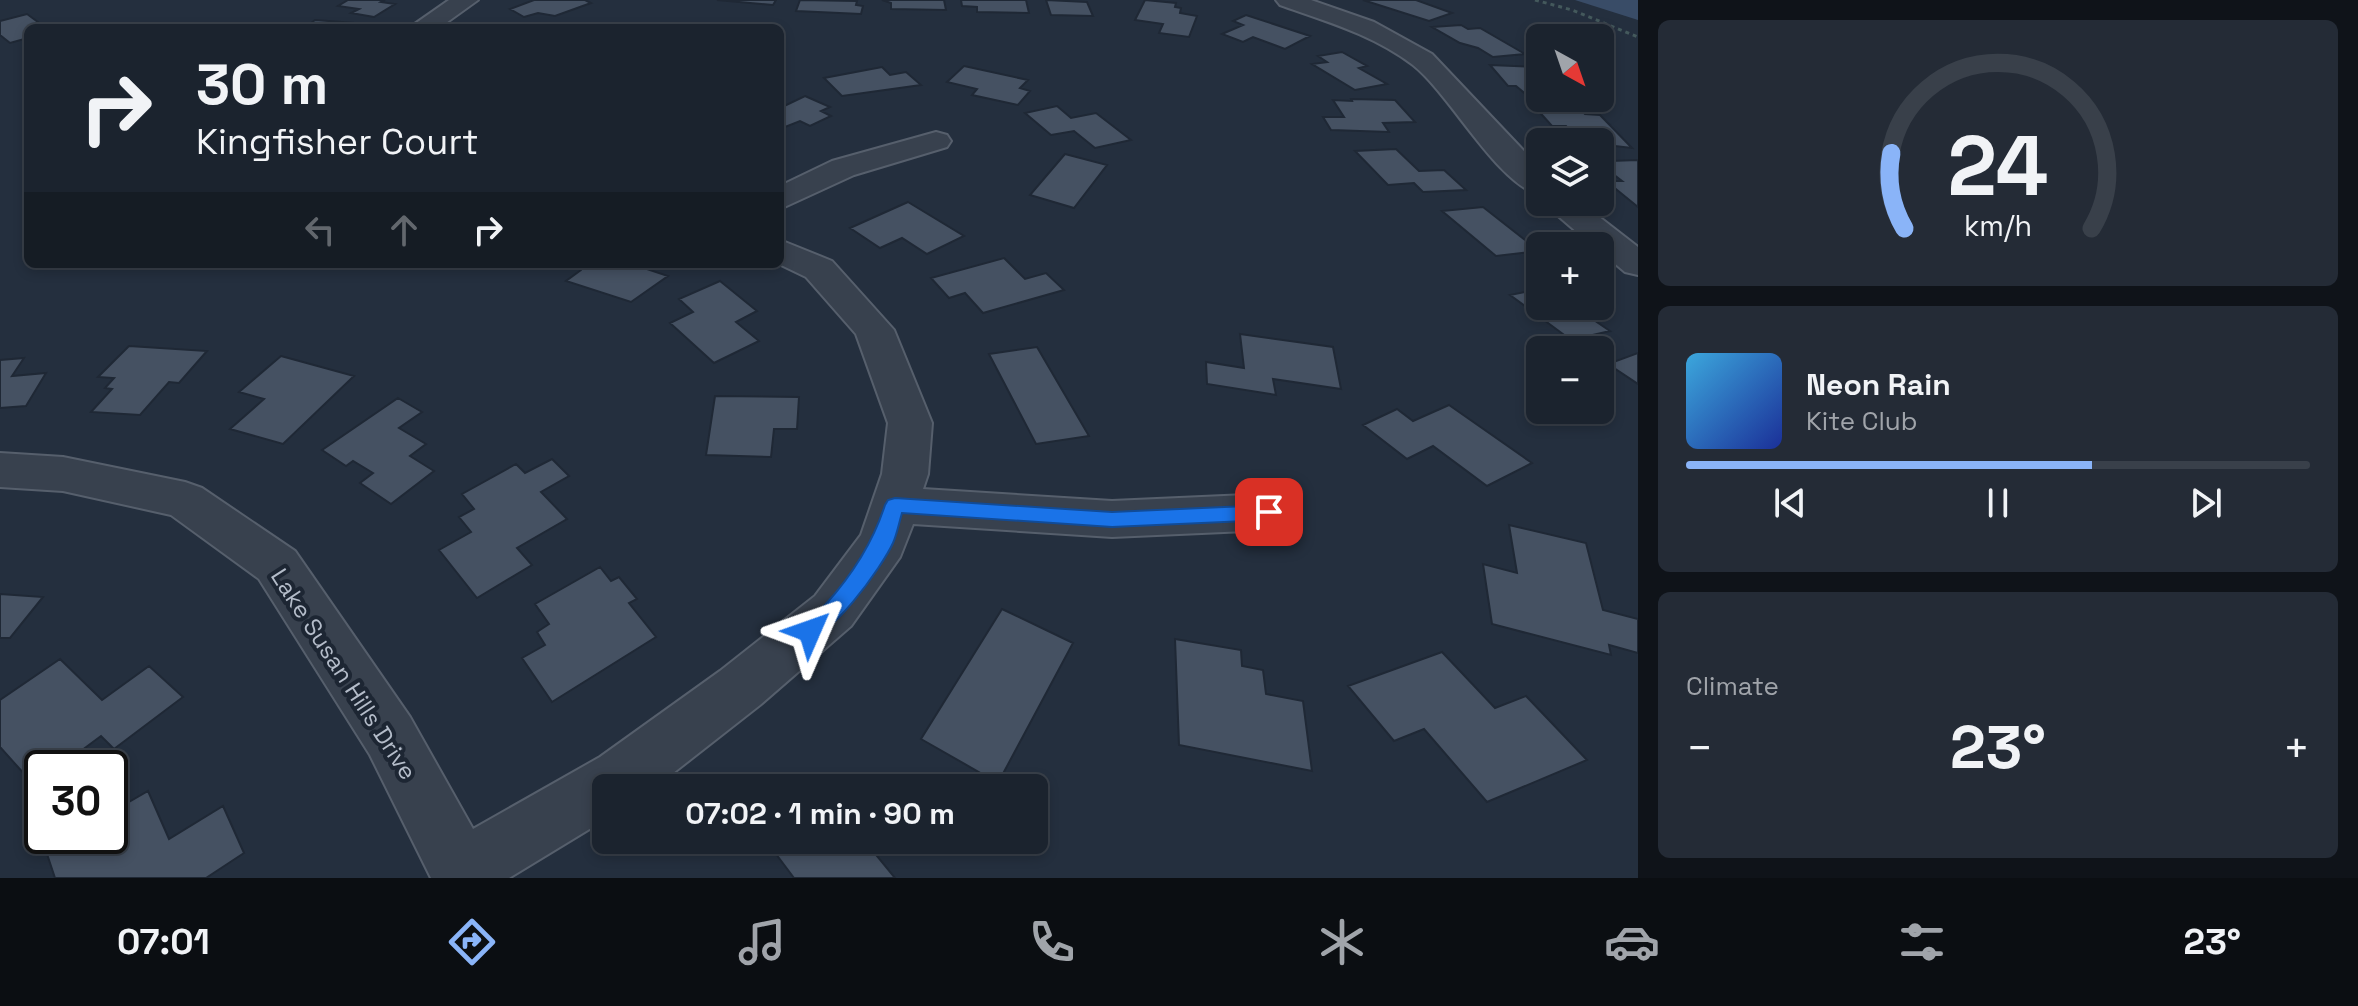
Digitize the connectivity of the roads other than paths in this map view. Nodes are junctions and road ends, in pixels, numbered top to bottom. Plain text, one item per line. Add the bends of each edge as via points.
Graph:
1 (466, 0) edge
2 (1288, 0) edge
3 (428, 24) edge
4 (936, 141) dead end
5 (1526, 172) edge
6 (784, 197) edge
7 (1577, 216) edge
8 (784, 253) edge
9 (1638, 264) edge
10 (0, 470) edge
11 (895, 505) junction
12 (1269, 512) dead end
13 (463, 875) edge

1 - 3 street
2 - 5 street via 1365,27 1423,60
4 - 6 street via 843,168
7 - 9 street
8 - 11 street via 819,269 874,330 910,423 905,474
10 - 13 street, Lake Susan Hills Drive via 63,474 185,500 277,565 390,736
11 - 12 street via 1112,519
11 - 13 street via 883,543 833,611 621,777

